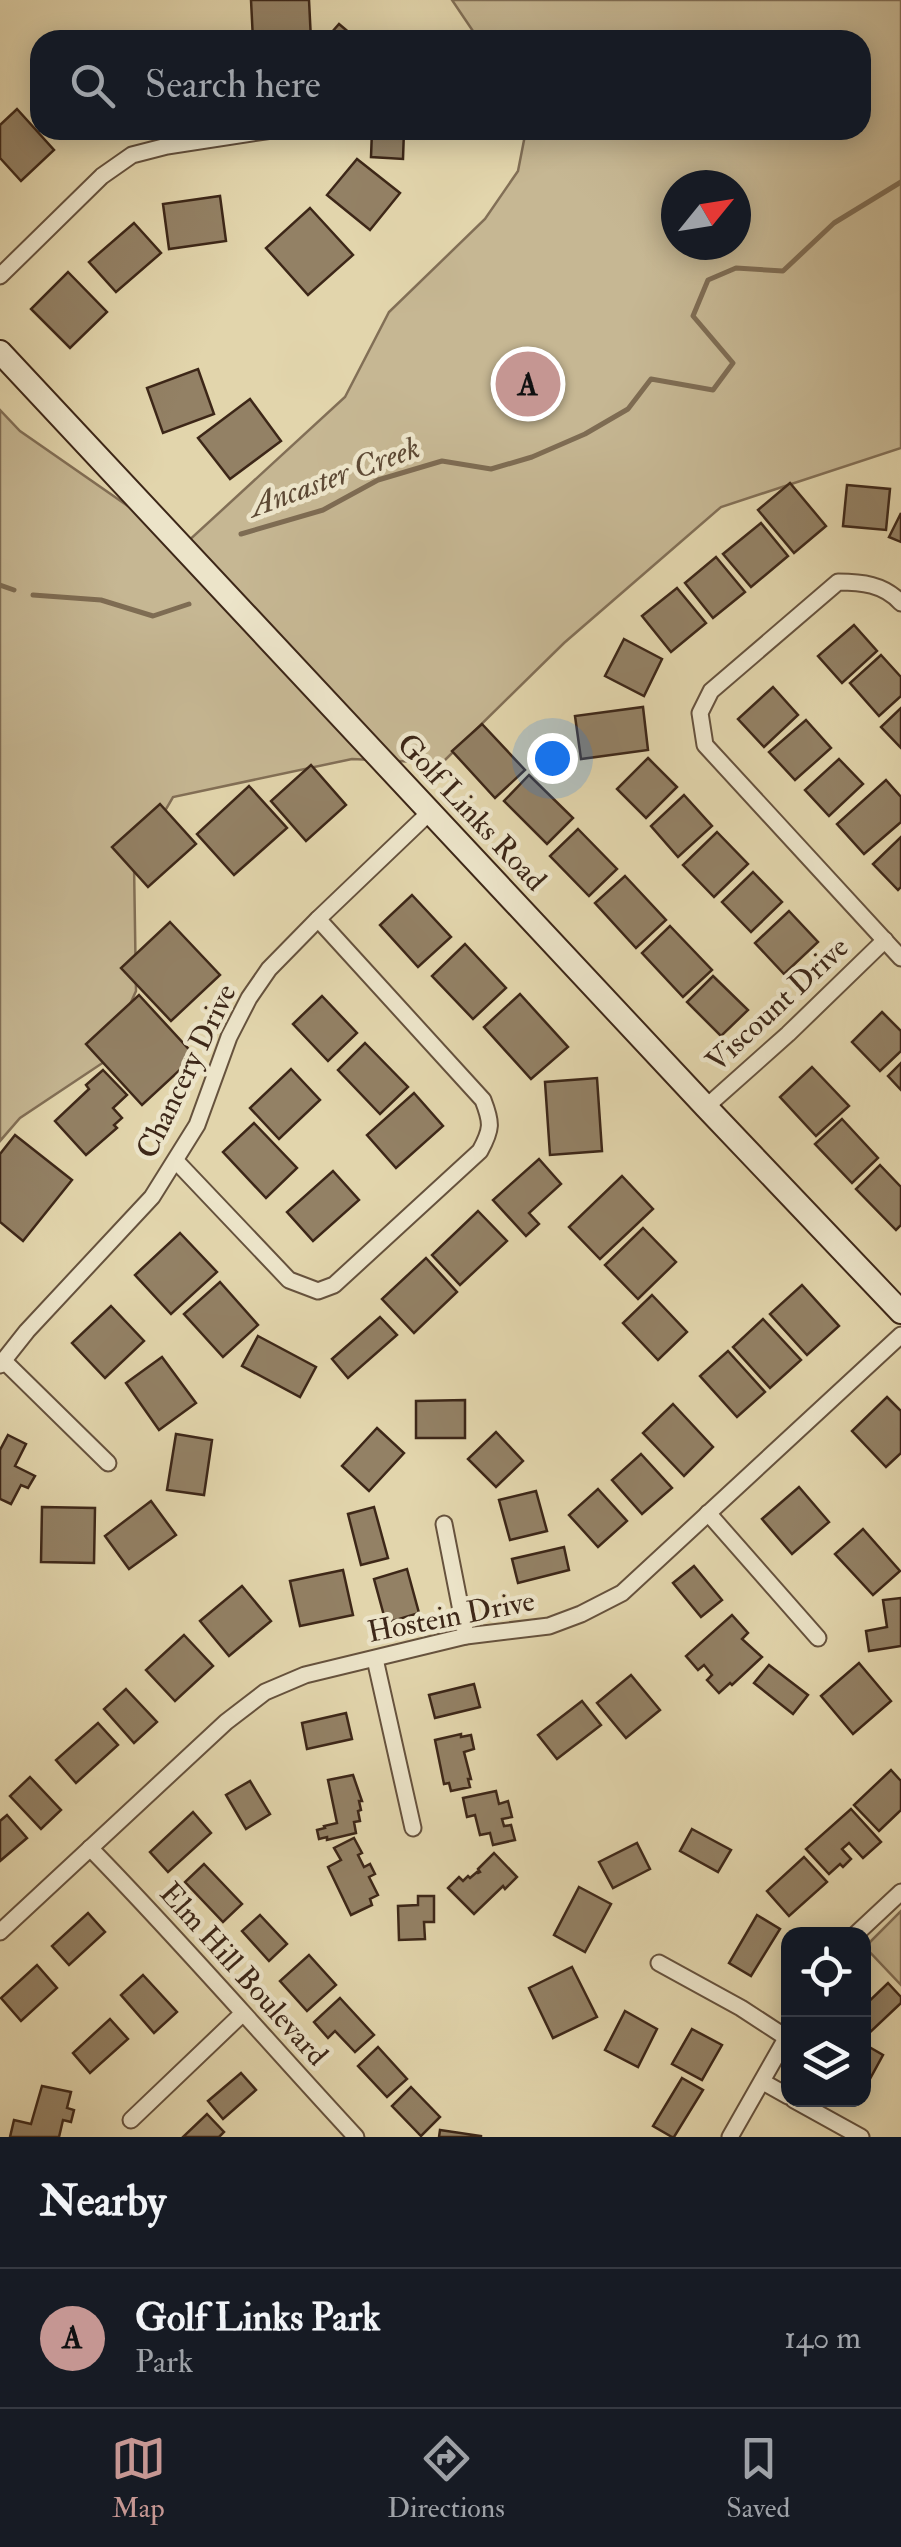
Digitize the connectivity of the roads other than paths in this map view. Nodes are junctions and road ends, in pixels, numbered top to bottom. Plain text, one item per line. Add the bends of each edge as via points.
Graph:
1 (206, 140) edge
2 (0, 276) edge
3 (0, 352) edge
4 (901, 603) edge
5 (430, 811) junction
6 (318, 919) junction
7 (885, 940) junction
8 (901, 958) edge
9 (706, 1107) junction
10 (176, 1161) junction
11 (901, 1312) edge
12 (901, 1334) edge
13 (1, 1362) edge
14 (108, 1463) dead end
15 (708, 1512) junction
16 (444, 1524) dead end
17 (466, 1636) junction
18 (818, 1638) dead end
19 (375, 1659) junction
20 (413, 1828) dead end
21 (90, 1848) junction
22 (901, 1892) edge
23 (864, 1927) edge
24 (0, 1932) edge
25 (659, 1963) dead end
26 (242, 2014) junction
27 (781, 2032) edge
28 (781, 2049) edge
29 (763, 2082) junction
30 (781, 2092) edge
31 (808, 2107) edge
32 (131, 2120) dead end
33 (356, 2137) edge
34 (730, 2137) edge
35 (861, 2137) edge

1 - 2 street via 132,155
3 - 5 main road, Golf Links Road
4 - 7 street via 864,582 838,582 711,691 700,713 705,745
5 - 6 street, Chancery Drive
5 - 9 main road, Golf Links Road
6 - 10 street, Chancery Drive via 249,998
6 - 10 street via 483,1100 490,1132 480,1150 334,1285 318,1290 290,1280
7 - 8 street
7 - 9 street, Viscount Drive
9 - 11 main road, Golf Links Road
10 - 13 street, Chancery Drive via 152,1197
12 - 15 street, Hostein Drive
13 - 14 street
15 - 17 street, Hostein Drive via 622,1593 549,1626
15 - 18 street
16 - 17 street
17 - 19 street, Hostein Drive
19 - 20 street
19 - 21 street, Hostein Drive via 304,1675 265,1692
21 - 24 street, Hostein Drive
21 - 26 street, Elm Hill Boulevard
22 - 23 street
25 - 27 street
26 - 32 street
26 - 33 street, Elm Hill Boulevard
28 - 29 street
29 - 30 street
29 - 34 street
31 - 35 street

